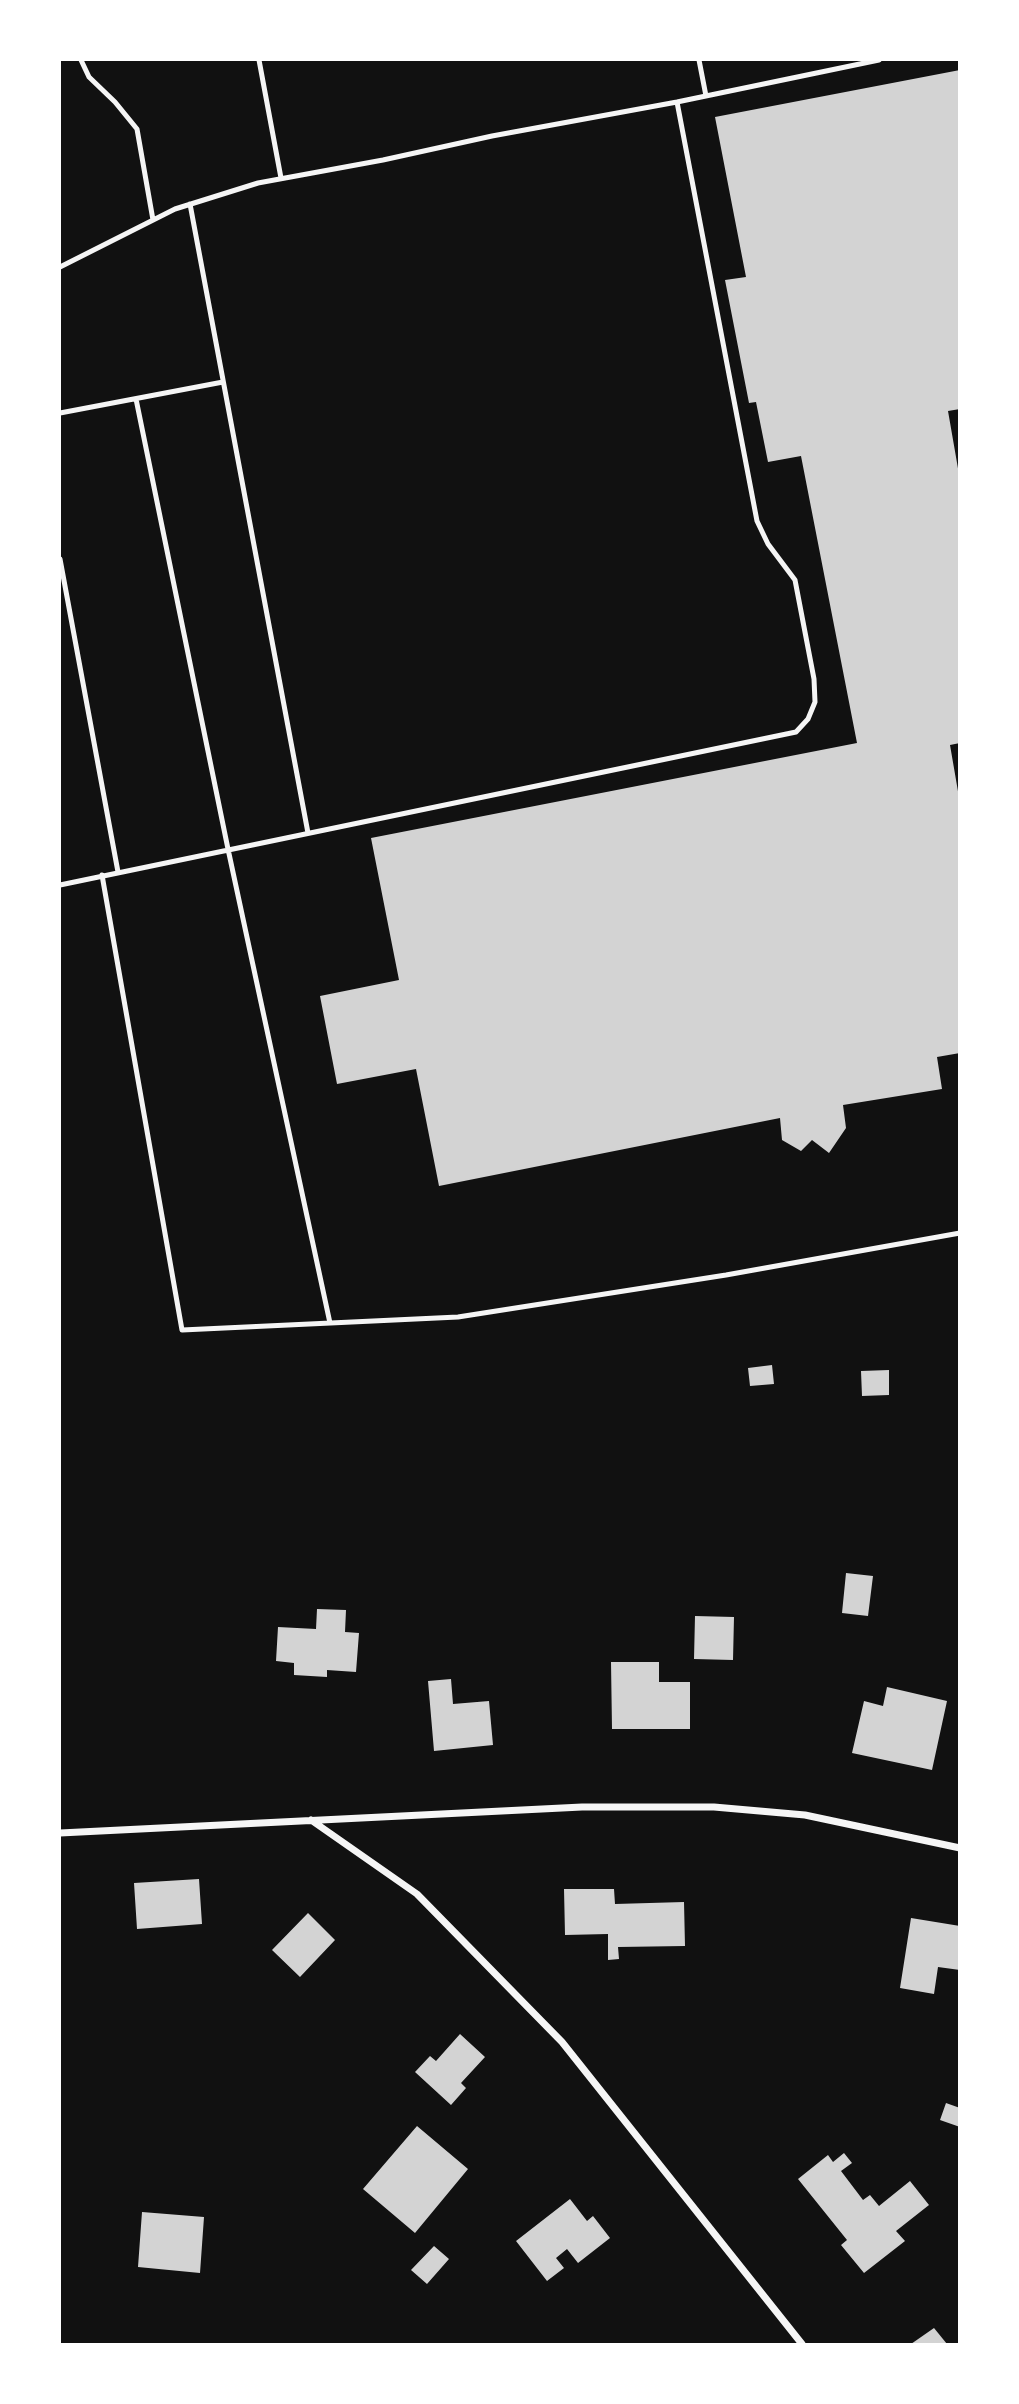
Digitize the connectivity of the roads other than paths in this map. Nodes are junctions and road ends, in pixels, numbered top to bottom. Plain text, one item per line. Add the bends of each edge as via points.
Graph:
1 (81, 60) edge
2 (259, 60) edge
3 (699, 60) edge
4 (879, 60) edge
5 (706, 96) junction
6 (677, 102) junction
7 (281, 178) junction
8 (190, 204) junction
9 (153, 220) junction
10 (60, 267) edge
11 (223, 382) junction
12 (136, 399) junction
13 (60, 413) edge
14 (60, 559) edge
15 (308, 833) junction
16 (228, 849) junction
17 (118, 872) junction
18 (102, 875) junction
19 (60, 885) edge
20 (960, 1233) edge
21 (330, 1323) junction
22 (311, 1820) junction
23 (60, 1833) edge
24 (960, 1848) edge
25 (802, 2344) edge

1 - 9 lane via 89,77 137,129
2 - 7 lane
3 - 5 lane
4 - 5 lane
5 - 6 lane
6 - 7 lane
6 - 15 lane via 757,521 795,580 814,680 815,702 808,719 796,732
7 - 8 lane
8 - 9 lane
8 - 11 lane
9 - 10 lane
11 - 12 lane
11 - 15 lane
12 - 13 lane
12 - 16 lane
14 - 17 lane
15 - 16 lane
16 - 17 lane
16 - 21 lane
17 - 18 lane
18 - 19 lane
18 - 21 lane via 182,1330
20 - 21 lane via 458,1317
22 - 23 street
22 - 24 street via 582,1807 714,1807 805,1815
22 - 25 street via 417,1894 562,2042

